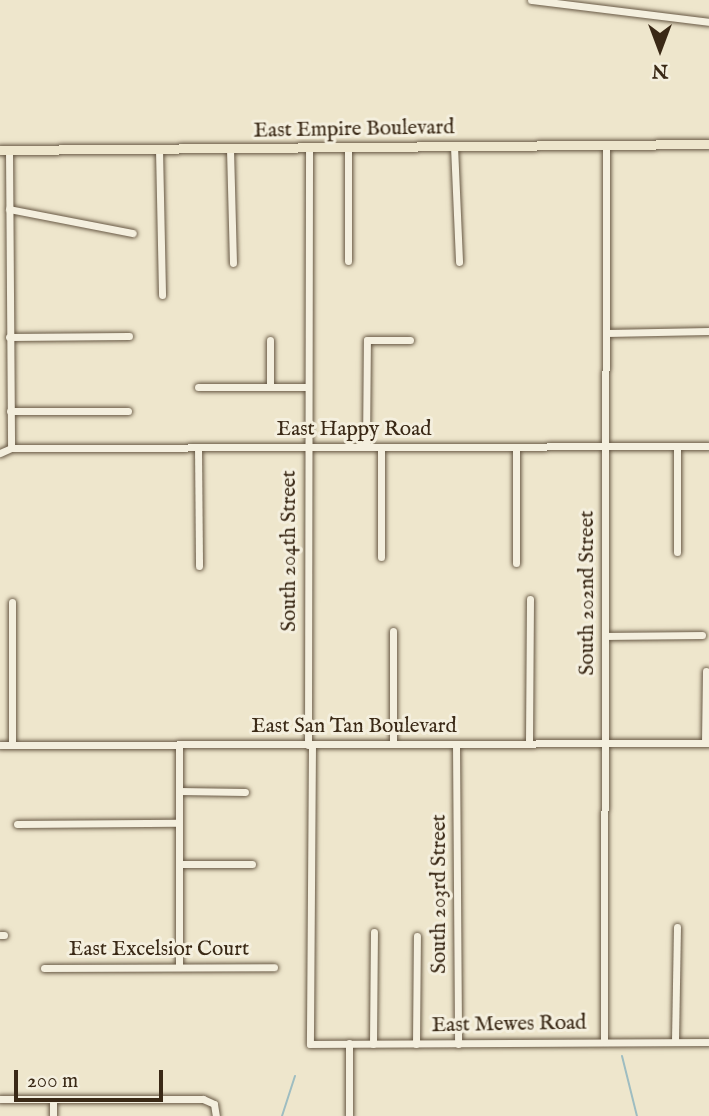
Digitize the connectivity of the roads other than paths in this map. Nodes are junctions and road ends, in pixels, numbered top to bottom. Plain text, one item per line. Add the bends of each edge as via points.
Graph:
1 (531, 0) edge
2 (709, 22) edge
3 (709, 144) edge
4 (606, 145) junction
5 (454, 146) junction
6 (309, 148) junction
7 (348, 148) junction
8 (159, 149) junction
9 (230, 149) junction
10 (5, 150) edge
11 (9, 209) junction
12 (134, 233) dead end
13 (348, 261) dead end
14 (459, 262) dead end
15 (233, 263) dead end
16 (162, 295) dead end
17 (709, 331) edge
18 (606, 333) junction
19 (129, 336) dead end
20 (9, 337) junction
21 (270, 340) dead end
22 (410, 340) dead end
23 (198, 387) dead end
24 (270, 387) junction
25 (307, 387) junction
26 (10, 411) junction
27 (128, 411) dead end
28 (709, 446) edge
29 (198, 447) junction
30 (307, 447) junction
31 (366, 447) junction
32 (381, 447) junction
33 (677, 447) junction
34 (11, 448) junction
35 (516, 448) junction
36 (606, 448) junction
37 (0, 453) edge
38 (677, 552) dead end
39 (381, 557) dead end
40 (516, 563) dead end
41 (199, 566) dead end
42 (530, 599) dead end
43 (12, 602) dead end
44 (393, 631) dead end
45 (702, 635) dead end
46 (606, 636) junction
47 (706, 671) dead end
48 (707, 743) edge
49 (393, 744) junction
50 (456, 744) junction
51 (529, 744) junction
52 (604, 744) junction
53 (0, 745) edge
54 (12, 745) junction
55 (310, 745) junction
56 (179, 746) junction
57 (180, 791) junction
58 (245, 792) dead end
59 (179, 823) junction
60 (17, 824) dead end
61 (179, 864) junction
62 (252, 864) dead end
63 (677, 927) dead end
64 (374, 932) dead end
65 (417, 936) dead end
66 (179, 967) junction
67 (274, 967) dead end
68 (44, 968) dead end
69 (604, 1041) junction
70 (675, 1041) junction
71 (709, 1042) edge
72 (349, 1043) junction
73 (310, 1044) joint
74 (373, 1044) junction
75 (416, 1044) junction
76 (458, 1044) junction
77 (0, 1099) edge
78 (52, 1099) junction
79 (53, 1116) edge
80 (216, 1116) edge
81 (349, 1116) edge

1 - 2 street
3 - 4 main road, East Empire Boulevard
4 - 5 main road, East Empire Boulevard
4 - 18 street, South 202nd Street
5 - 7 main road, East Empire Boulevard
5 - 14 street
6 - 7 main road, East Empire Boulevard
6 - 9 main road, East Empire Boulevard
6 - 25 street, South 204th Street
7 - 13 street
8 - 9 main road, East Empire Boulevard
8 - 10 main road, East Empire Boulevard
8 - 16 street
9 - 15 street
10 - 11 street
11 - 12 street
11 - 20 street
17 - 18 street
18 - 36 street, South 202nd Street
19 - 20 street
20 - 26 street
21 - 24 street
22 - 31 street via 367,340
23 - 24 street
24 - 25 street
25 - 30 street, South 204th Street
26 - 27 street
26 - 34 street
28 - 33 street, East Happy Road
29 - 30 street, East Happy Road
29 - 34 street, East Happy Road
29 - 41 street
30 - 31 street, East Happy Road
30 - 55 street, South 204th Street
31 - 32 street, East Happy Road
32 - 35 street, East Happy Road
32 - 39 street
33 - 36 street, East Happy Road
33 - 38 street
34 - 37 street, East Happy Road
35 - 36 street, East Happy Road
35 - 40 street
36 - 46 street, South 202nd Street
42 - 51 street
43 - 54 street
44 - 49 street
45 - 46 street
46 - 52 street, South 202nd Street
47 - 48 street
48 - 52 street, East San Tan Boulevard
49 - 50 street, East San Tan Boulevard
49 - 55 street, East San Tan Boulevard
50 - 51 street, East San Tan Boulevard
50 - 76 street, South 203rd Street
51 - 52 street, East San Tan Boulevard
52 - 69 street, South 202nd Street
53 - 54 street, East San Tan Boulevard
54 - 56 street, East San Tan Boulevard
55 - 56 street, East San Tan Boulevard
55 - 73 street, South 204th Street
56 - 57 street
57 - 58 street
57 - 59 street
59 - 60 street
59 - 61 street
61 - 62 street
61 - 66 street
63 - 70 street
64 - 74 street
65 - 75 street
66 - 67 street, East Excelsior Court
66 - 68 street, East Excelsior Court
69 - 70 street, East Mewes Road
69 - 76 street, East Mewes Road
70 - 71 street, East Mewes Road
72 - 73 street, East Mewes Road
72 - 74 street, East Mewes Road
72 - 81 street
74 - 75 street, East Mewes Road
75 - 76 street, East Mewes Road
77 - 78 street
78 - 79 street
78 - 80 street via 203,1099 214,1104

